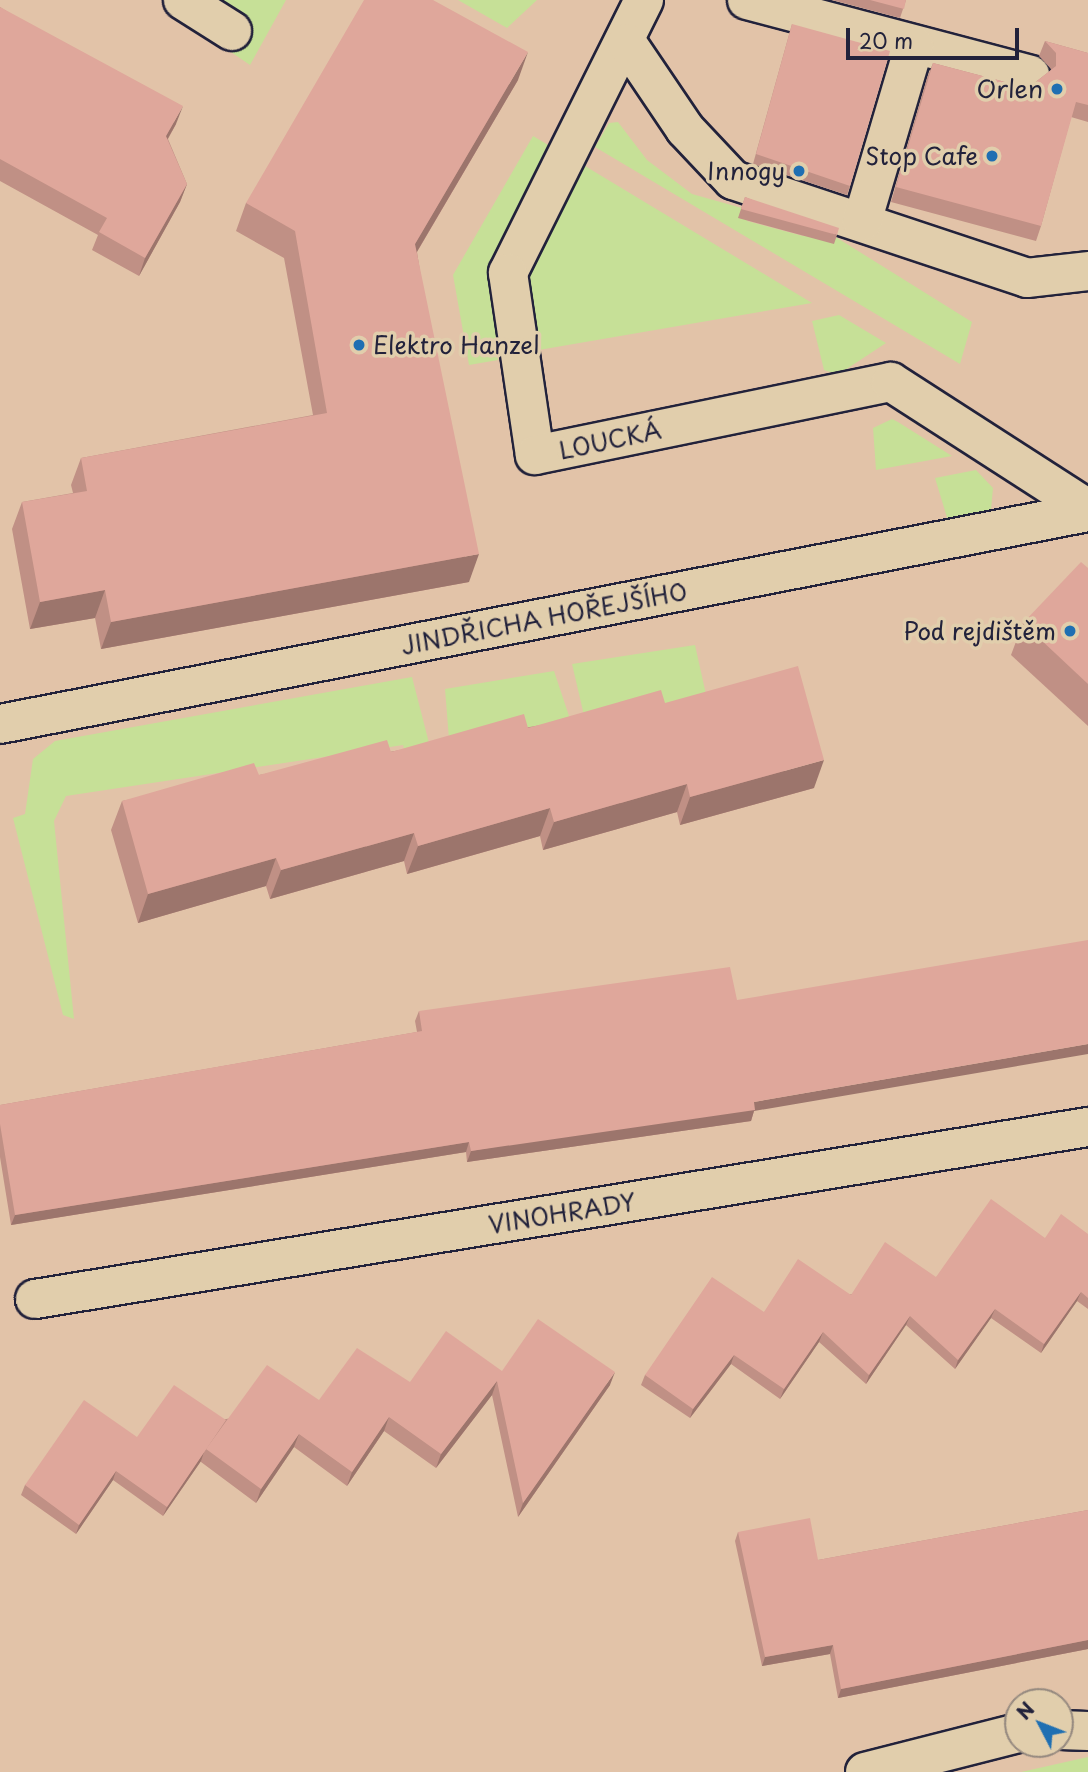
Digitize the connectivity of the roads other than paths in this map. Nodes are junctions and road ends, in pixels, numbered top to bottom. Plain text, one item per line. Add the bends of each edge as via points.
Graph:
1 (183, 0) edge
2 (644, 0) edge
3 (747, 0) edge
4 (232, 31) dead end
5 (627, 43) junction
6 (914, 46) junction
7 (1030, 75) dead end
8 (862, 222) junction
9 (1088, 271) edge
10 (1088, 510) edge
11 (0, 724) edge
12 (1088, 1127) edge
13 (35, 1299) dead end
14 (1004, 1737) edge
15 (865, 1772) edge

1 - 4 street
2 - 5 street, LOUCKÁ
3 - 6 street
5 - 8 street via 685,130 733,180
5 - 10 street, LOUCKÁ via 508,273 535,456 891,382
6 - 7 street
6 - 8 street
8 - 9 street via 1027,278
10 - 11 street, JINDŘICHA HOŘEJŠÍHO
12 - 13 street, VINOHRADY
14 - 15 street

